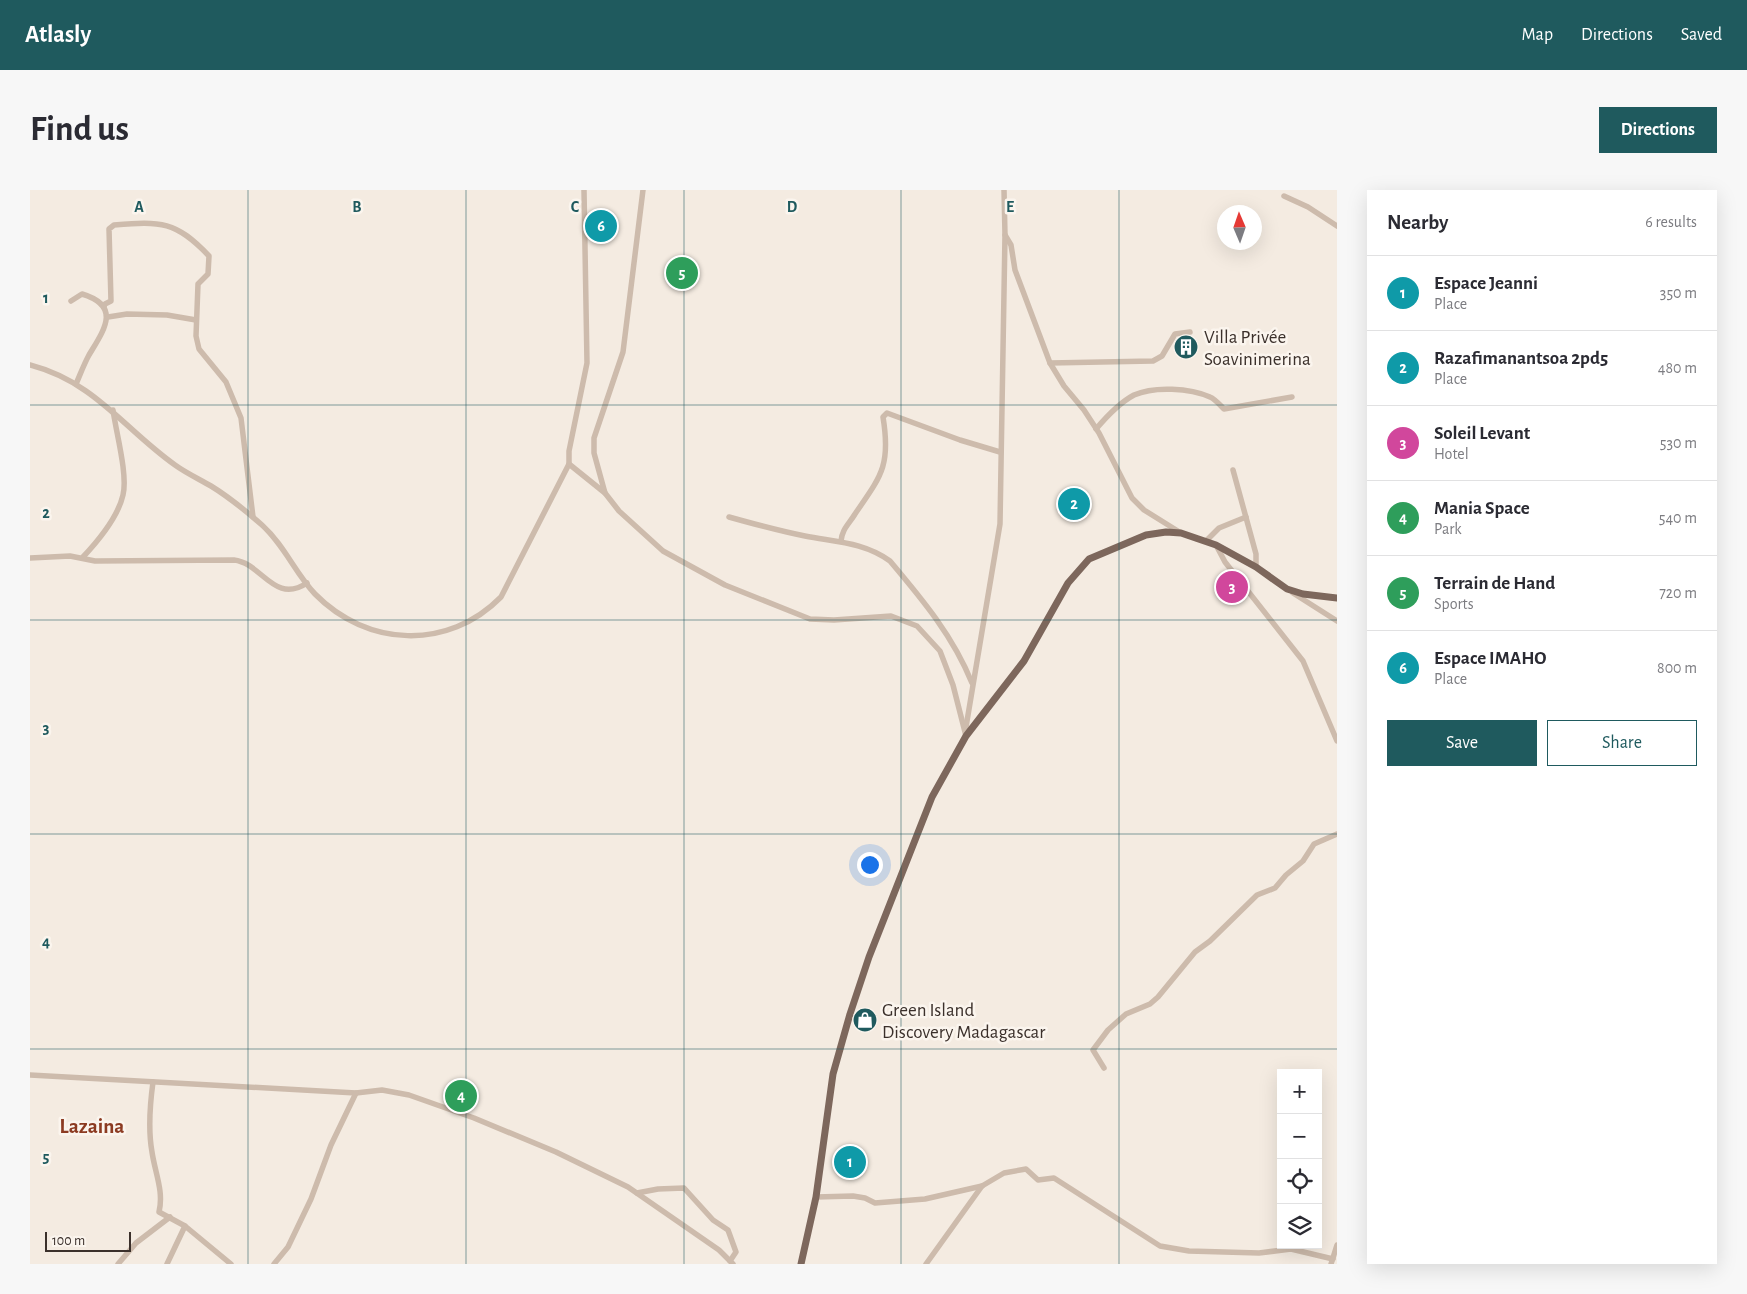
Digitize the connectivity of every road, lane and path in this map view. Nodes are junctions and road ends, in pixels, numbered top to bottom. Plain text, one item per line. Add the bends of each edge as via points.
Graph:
1 (584, 190) edge
2 (643, 190) edge
3 (1004, 190) edge
4 (1284, 196) dead end
5 (1337, 226) edge
6 (1006, 235) junction
7 (71, 300) dead end
8 (104, 307) junction
9 (108, 317) junction
10 (196, 320) junction
11 (1190, 332) dead end
12 (1050, 363) junction
13 (30, 365) edge
14 (76, 384) junction
15 (1292, 398) dead end
16 (113, 410) junction
17 (1096, 429) junction
18 (1000, 452) junction
19 (569, 464) junction
20 (1233, 470) dead end
21 (605, 494) junction
22 (253, 517) junction
23 (729, 517) dead end
24 (1246, 517) junction
25 (1181, 533) junction
26 (841, 541) junction
27 (1206, 541) junction
28 (1216, 545) junction
29 (83, 557) junction
30 (30, 558) edge
31 (1256, 567) junction
32 (307, 583) junction
33 (1287, 589) junction
34 (1337, 598) edge
35 (1337, 621) edge
36 (972, 683) junction
37 (966, 727) junction
38 (966, 736) junction
39 (1337, 741) edge
40 (1337, 834) edge
41 (1104, 1068) dead end
42 (30, 1075) edge
43 (152, 1082) junction
44 (356, 1093) junction
45 (982, 1186) junction
46 (637, 1193) junction
47 (816, 1197) junction
48 (170, 1217) junction
49 (185, 1226) junction
50 (1337, 1245) edge
51 (1332, 1262) edge
52 (732, 1263) edge
53 (118, 1264) edge
54 (167, 1264) edge
55 (231, 1264) edge
56 (274, 1264) edge
57 (801, 1264) edge
58 (926, 1264) edge

1 - 19 street via 586,363
2 - 21 street via 623,352 594,438 594,453
3 - 6 street
4 - 5 street
6 - 12 street via 1015,270
6 - 18 street
7 - 8 street via 82,294 96,298
8 - 9 street
8 - 10 street via 111,301 109,229 114,225 159,223 171,226 194,241 209,256 208,274 198,284
9 - 10 street via 167,315
9 - 14 street
10 - 22 street via 199,349 226,382 241,418
11 - 12 street via 1175,334 1162,356 1153,361
12 - 17 street
13 - 14 street
14 - 16 street
15 - 17 street via 1224,409 1212,397 1188,391 1148,391 1131,397
16 - 22 street via 175,465 210,485
16 - 29 street via 124,472 123,495 112,518
17 - 25 street via 1132,498 1144,510
18 - 26 street via 887,413 883,417 885,463 873,490 842,532
18 - 36 street via 1000,524
19 - 21 street
19 - 32 street via 500,597 486,611 465,624 442,632 389,635 338,614
20 - 24 street
21 - 37 street via 663,551 747,595 810,619 891,616 918,626 940,651
22 - 32 street via 278,541
23 - 26 street via 805,536
24 - 27 street via 1219,528
24 - 31 street via 1256,554
25 - 27 main road
25 - 38 main road via 1146,535 1089,559 1068,583 1024,661
26 - 36 street via 858,545 890,561 934,614 963,660
27 - 28 main road
28 - 31 main road
28 - 39 street via 1225,562 1303,661
29 - 30 street
29 - 32 street via 95,561 234,560 247,564 264,580 286,590 300,588
31 - 33 main road
33 - 34 main road
33 - 35 street
36 - 37 street
37 - 38 street
38 - 47 main road via 932,797 855,997 833,1074
40 - 41 street via 1314,844 1303,861 1275,888 1257,895 1195,952 1150,1004 1135,1009 1108,1030 1093,1050
42 - 43 street
43 - 44 street
43 - 48 street via 151,1150 161,1192 159,1212
44 - 46 street via 382,1090 443,1107 556,1152
44 - 56 street via 331,1145 312,1199 288,1247
45 - 47 street via 925,1199 875,1203 853,1196
45 - 51 street via 1004,1173 1026,1169 1038,1180 1054,1178 1160,1246 1188,1251 1291,1249
45 - 58 street
46 - 52 street via 719,1250
46 - 52 street via 684,1188 732,1236 736,1252
47 - 57 main road
48 - 49 street
48 - 53 street via 136,1243
49 - 54 street
49 - 55 street
50 - 51 street

